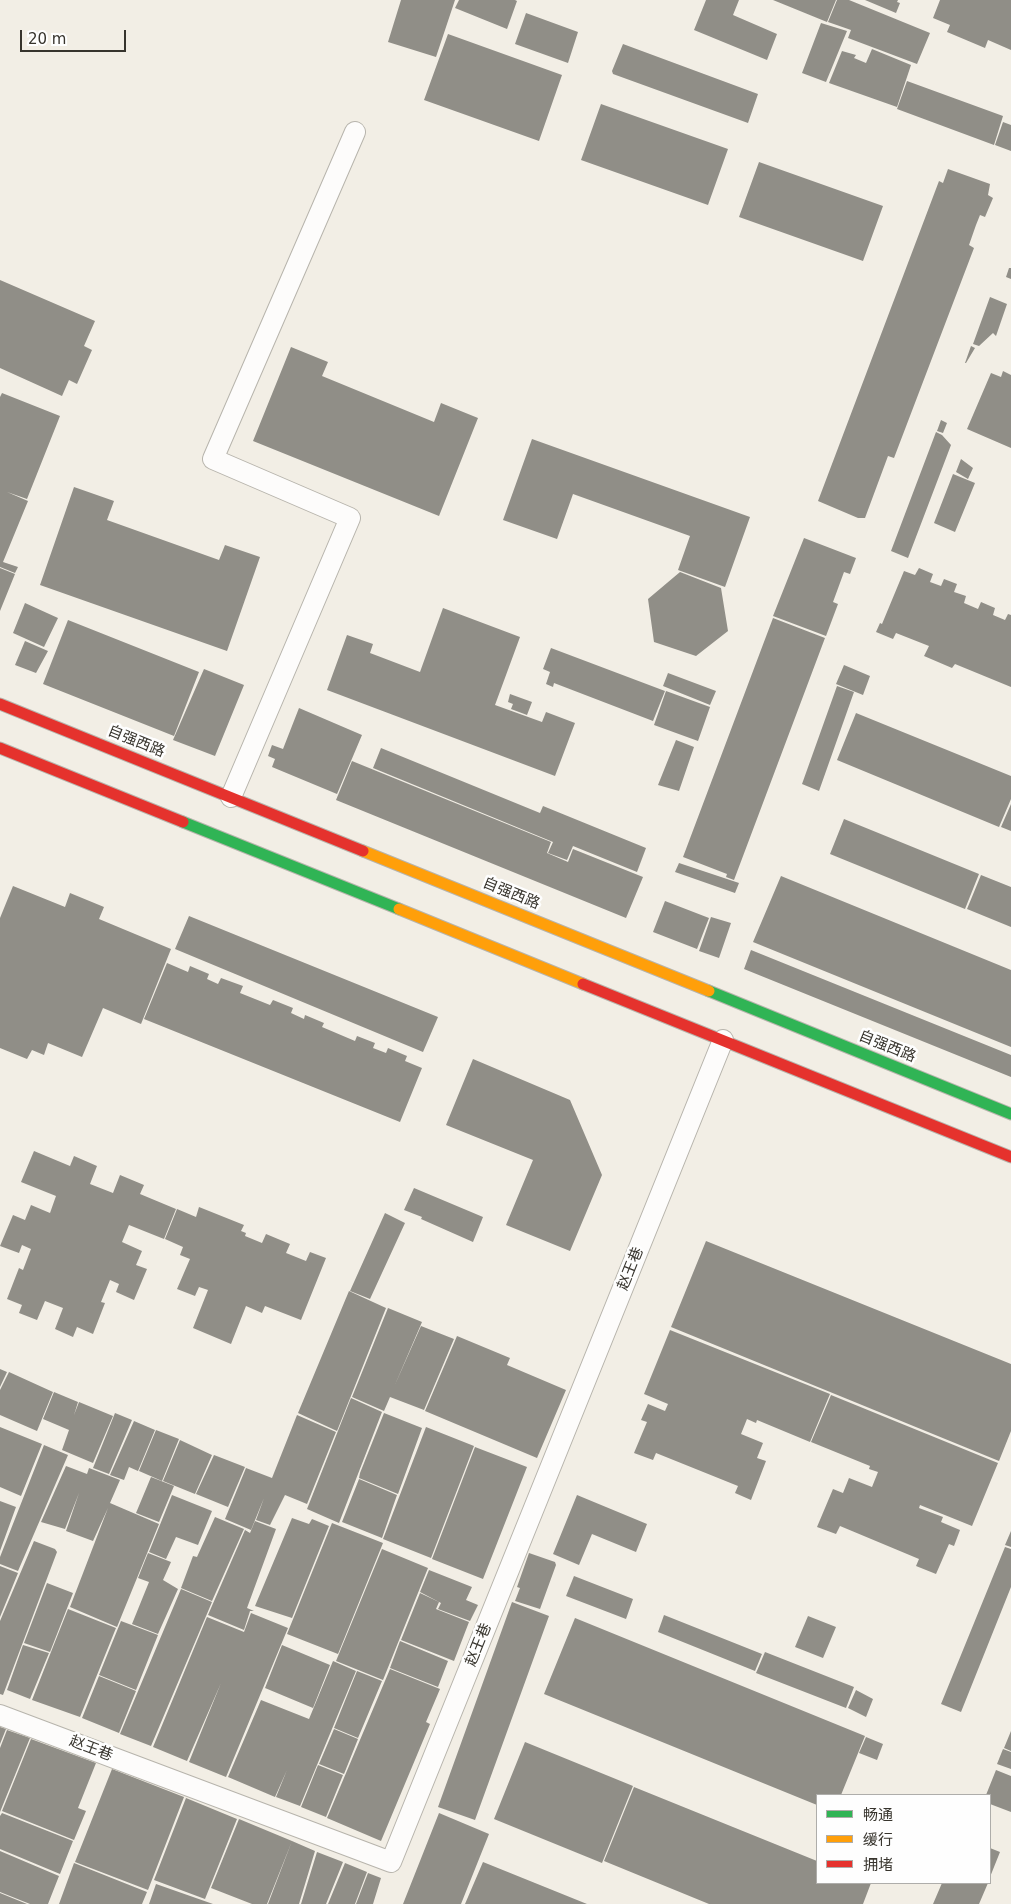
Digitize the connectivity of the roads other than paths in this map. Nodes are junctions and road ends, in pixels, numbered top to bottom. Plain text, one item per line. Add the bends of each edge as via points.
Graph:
1 (355, 132) dead end
2 (0, 704) edge
3 (0, 748) edge
4 (232, 797) junction
5 (723, 1040) junction
6 (1011, 1114) edge
7 (1011, 1156) edge
8 (0, 1715) edge

1 - 4 lane via 213,459 350,518
2 - 4 main road, 自强西路
3 - 5 main road
4 - 6 main road, 自强西路
5 - 7 main road
5 - 8 lane, 赵王巷 via 390,1862

